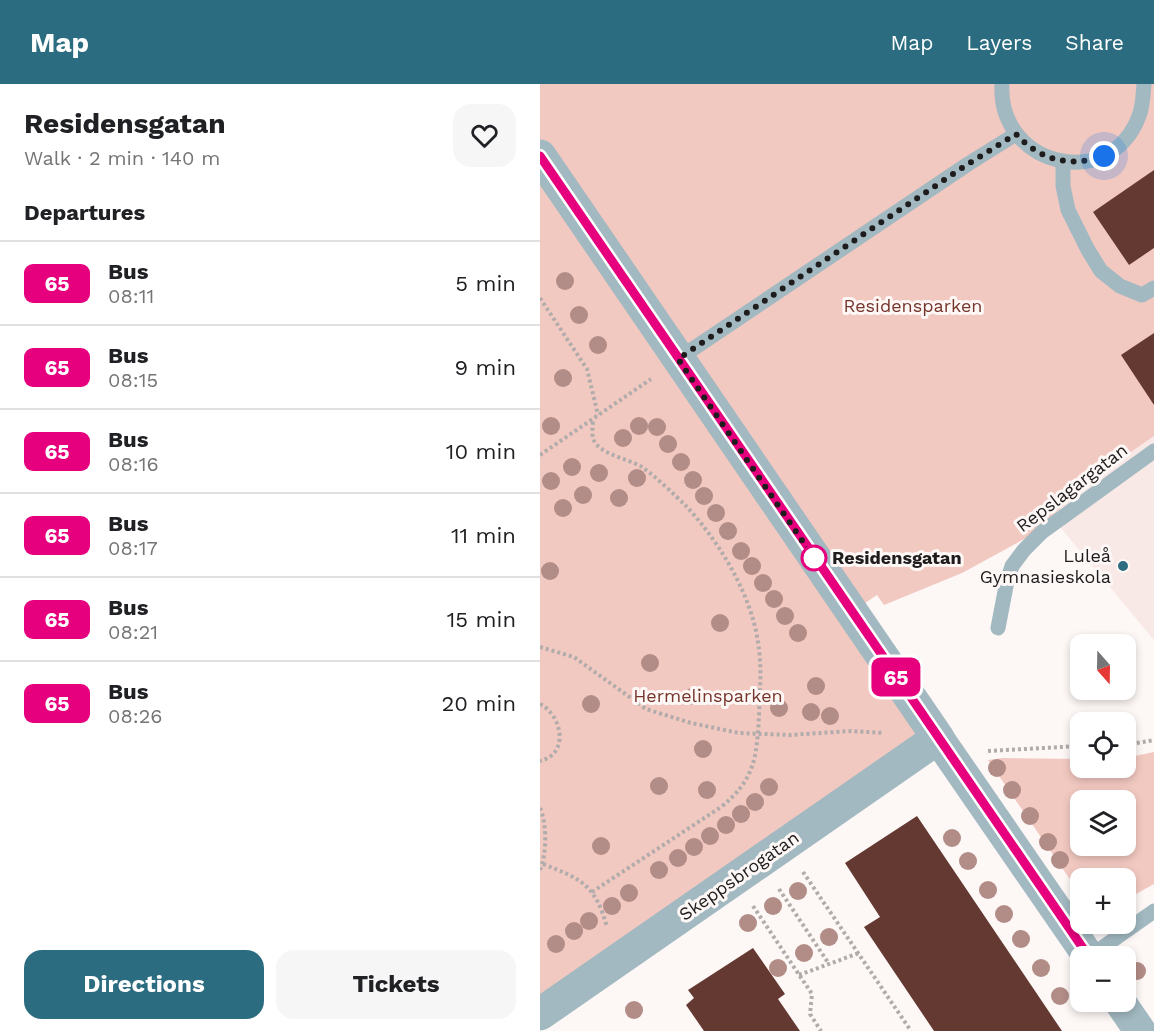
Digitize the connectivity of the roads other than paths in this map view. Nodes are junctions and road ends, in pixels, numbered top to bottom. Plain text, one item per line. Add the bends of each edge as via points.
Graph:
1 (990, 84) edge
2 (1144, 84) edge
3 (1002, 89) edge
4 (1147, 116) edge
5 (1016, 134) junction
6 (540, 156) edge
7 (1063, 162) junction
8 (1154, 288) edge
9 (678, 359) junction
10 (1154, 450) edge
11 (998, 628) dead end
12 (938, 738) junction
13 (795, 853) junction
14 (1154, 911) edge
15 (1081, 946) edge
16 (1105, 946) edge
17 (540, 997) edge
18 (1127, 1012) edge
19 (540, 1014) edge
20 (1140, 1031) edge

1 - 3 lane
2 - 4 lane
3 - 5 lane via 1003,108
4 - 7 lane via 1104,156
5 - 7 lane via 1036,153
5 - 9 lane
6 - 9 street
7 - 8 lane via 1068,210 1101,271 1119,286 1142,295
9 - 12 street
10 - 11 lane, Repslagargatan via 1042,532 1024,550 1012,566
12 - 13 street, Skeppsbrogatan
12 - 15 street
13 - 17 lane via 732,864
13 - 19 street, Skeppsbrogatan
14 - 16 lane
18 - 20 street

